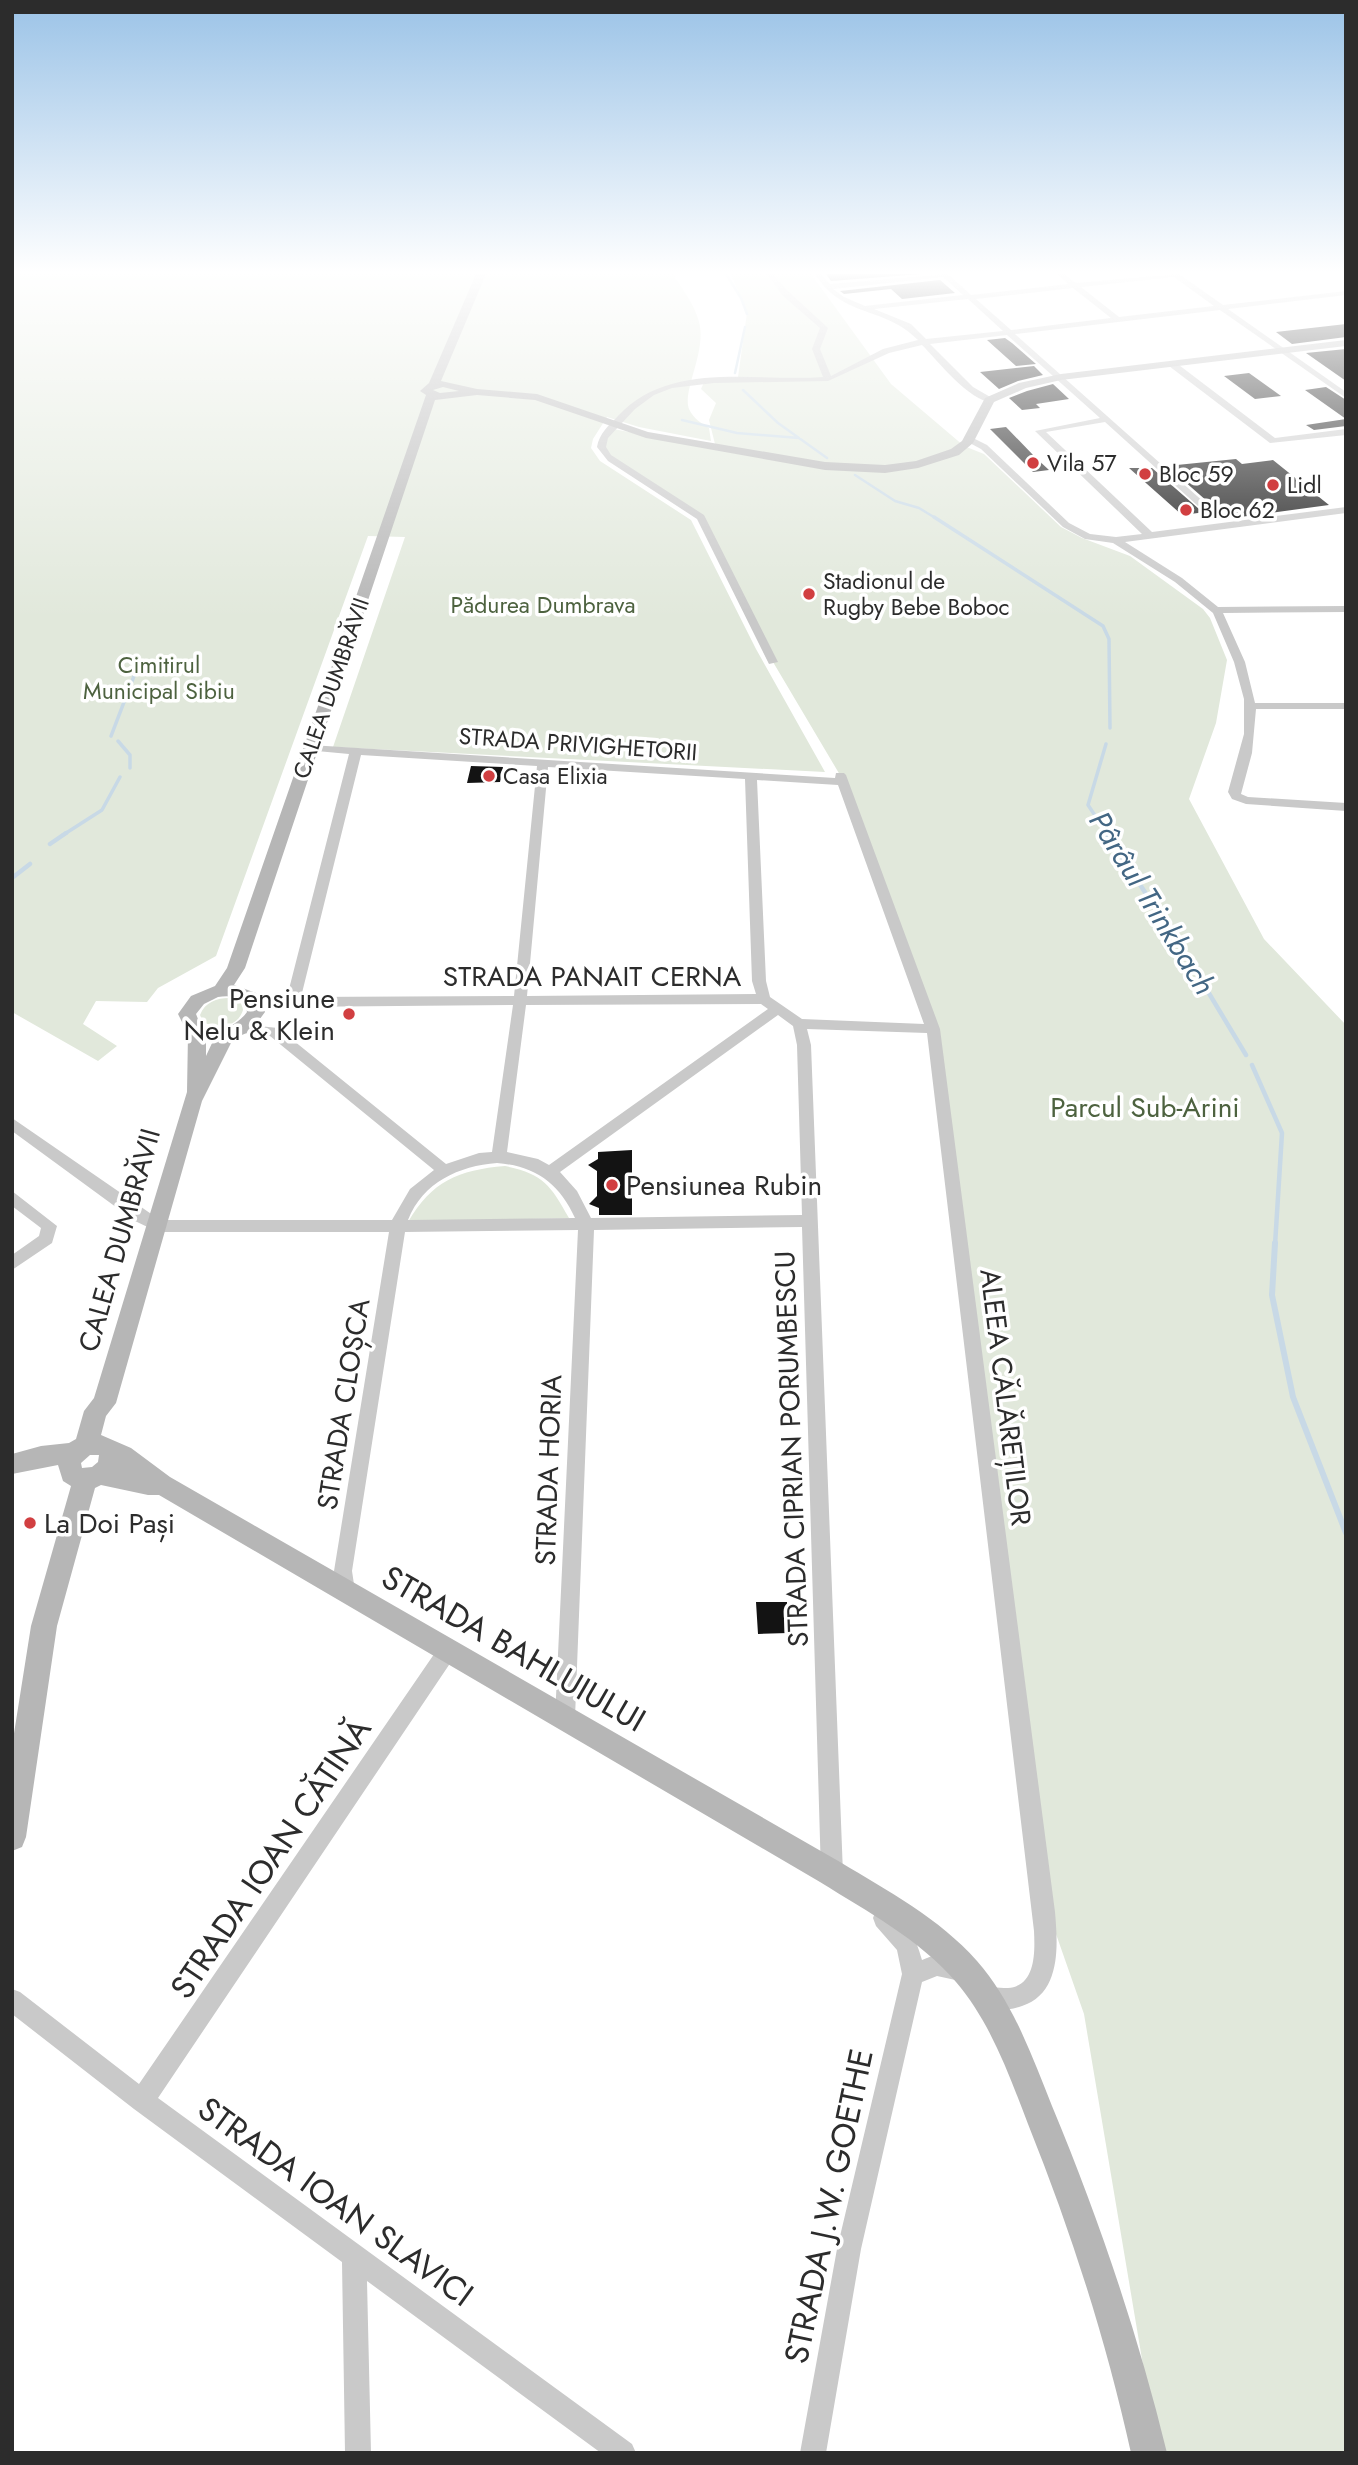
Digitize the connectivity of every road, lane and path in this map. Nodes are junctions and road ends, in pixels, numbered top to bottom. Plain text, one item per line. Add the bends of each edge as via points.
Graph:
1 (663, 389) edge
2 (970, 389) edge
3 (1012, 389) edge
4 (1074, 389) edge
5 (1205, 389) edge
6 (441, 391) joint
7 (989, 400) junction
8 (1108, 419) junction
9 (615, 425) junction
10 (1346, 432) edge
11 (969, 439) junction
12 (1201, 504) dead end
13 (1346, 510) edge
14 (1149, 536) junction
15 (1116, 540) junction
16 (1346, 609) edge
17 (1216, 610) junction
18 (773, 663) dead end
19 (1252, 706) junction
20 (1346, 706) edge
21 (310, 748) junction
22 (356, 751) junction
23 (542, 762) junction
24 (751, 776) junction
25 (842, 778) joint
26 (1346, 807) edge
27 (241, 999) junction
28 (520, 1001) junction
29 (284, 1004) junction
30 (771, 1004) junction
31 (799, 1024) junction
32 (933, 1029) junction
33 (197, 1031) junction
34 (273, 1031) junction
35 (232, 1032) junction
36 (194, 1095) junction
37 (12, 1123) edge
38 (499, 1157) junction
39 (445, 1171) junction
40 (550, 1172) junction
41 (12, 1197) edge
42 (811, 1221) junction
43 (586, 1225) junction
44 (158, 1226) junction
45 (398, 1226) junction
46 (12, 1264) edge
47 (89, 1459) junction
48 (18, 1463) edge
49 (346, 1591) junction
50 (448, 1650) junction
51 (565, 1718) junction
52 (15, 1796) edge
53 (12, 1837) edge
54 (830, 1872) junction
55 (967, 1972) junction
56 (913, 1974) junction
57 (987, 1998) junction
58 (12, 2000) edge
59 (142, 2101) junction
60 (354, 2255) junction
61 (358, 2453) edge
62 (623, 2453) edge
63 (813, 2453) edge
64 (1149, 2453) edge

1 - 9 street via 646,396
2 - 7 street
3 - 7 main road
4 - 8 street
5 - 10 street via 1273,441
6 - 9 main road via 543,398
6 - 21 main road, CALEA DUMBRĂVII
7 - 11 main road
8 - 12 street
8 - 14 street via 1039,431
9 - 11 main road via 744,453 859,469 928,462 955,452
9 - 18 street via 601,442 602,450 701,517
11 - 15 street via 984,447 1066,525 1087,537
13 - 14 street
14 - 15 street
15 - 17 street
16 - 17 street
17 - 19 street via 1244,674
19 - 20 street
19 - 26 street via 1250,739 1236,796
21 - 22 street, STRADA PRIVIGHETORII
21 - 27 main road, CALEA DUMBRĂVII via 236,968
22 - 23 street, STRADA PRIVIGHETORII
22 - 29 street, CALEA DUMBRĂVII
23 - 24 street, STRADA PRIVIGHETORII
23 - 28 street
24 - 25 street, STRADA PRIVIGHETORII
24 - 30 street via 759,981
25 - 32 street, ALEEA CĂLĂREȚILOR
27 - 29 street, STRADA PANAIT CERNA
27 - 33 main road, CALEA DUMBRĂVII via 204,996 189,1009 189,1024
27 - 35 main road
28 - 29 street, STRADA PANAIT CERNA
28 - 30 street, STRADA PANAIT CERNA
28 - 38 street
29 - 34 street, CALEA DUMBRĂVII
30 - 31 street, STRADA PANAIT CERNA
30 - 40 street
31 - 32 street
31 - 42 street, STRADA CIPRIAN PORUMBESCU via 804,1045
32 - 57 street, ALEEA CĂLĂREȚILOR via 1047,1948 1044,1974 1031,1989 1009,1999
33 - 35 main road
33 - 36 main road, CALEA DUMBRĂVII
34 - 35 street
34 - 39 street
35 - 36 main road, CALEA DUMBRĂVII
36 - 44 main road, CALEA DUMBRĂVII
37 - 44 street
38 - 39 street, STRADA CLOȘCA via 463,1162
38 - 40 street
39 - 45 street, STRADA CLOȘCA via 415,1193
40 - 43 street via 573,1199
41 - 46 street via 49,1226 46,1239
42 - 43 street
42 - 54 street, STRADA CIPRIAN PORUMBESCU
43 - 45 street
43 - 51 street, STRADA HORIA
44 - 45 street
44 - 47 main road, CALEA DUMBRĂVII via 104,1403 108,1411
45 - 49 street, STRADA CLOȘCA via 343,1571
47 - 48 main road, STRADA BAHLUIULUI
47 - 49 main road, STRADA BAHLUIULUI via 148,1485 162,1484
47 - 52 main road, CALEA DUMBRĂVII via 44,1626
49 - 50 main road, STRADA BAHLUIULUI
50 - 51 main road, STRADA BAHLUIULUI
50 - 59 street, STRADA IOAN CĂTINĂ
51 - 54 main road, STRADA BAHLUIULUI
52 - 53 main road, CALEA DUMBRĂVII
54 - 55 main road, STRADA BAHLUIULUI via 919,1927
54 - 56 street, STRADA J.W. GOETHE via 903,1936
55 - 56 street via 937,1965
55 - 57 main road, STRADA BAHLUIULUI
56 - 63 street, STRADA J.W. GOETHE via 849,2249
57 - 64 main road, STRADA BAHLUIULUI via 1028,2086 1103,2278
58 - 59 street, STRADA IOAN SLAVICI
59 - 60 street, STRADA IOAN SLAVICI
60 - 61 street
60 - 62 street, STRADA IOAN SLAVICI

